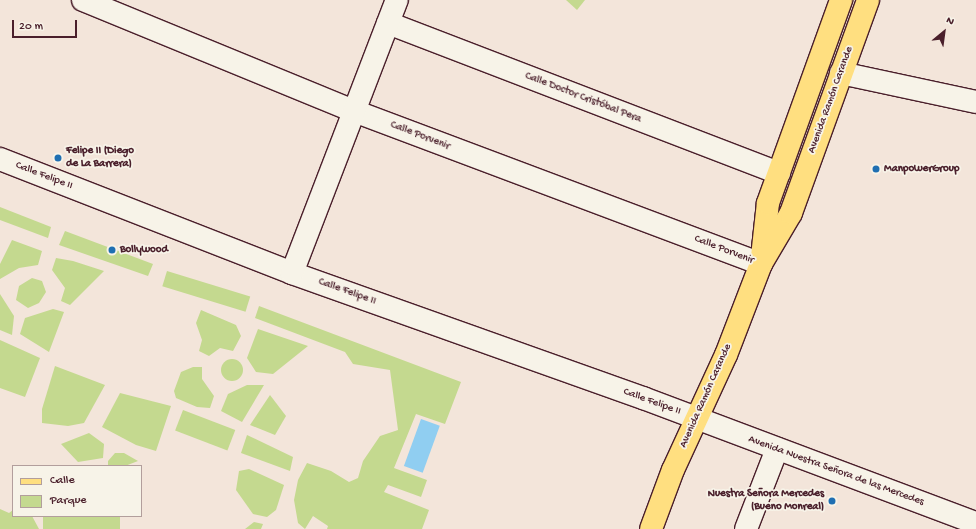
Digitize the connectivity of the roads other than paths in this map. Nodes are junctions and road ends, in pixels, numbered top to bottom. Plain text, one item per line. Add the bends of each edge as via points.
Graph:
1 (83, 0) edge
2 (397, 0) edge
3 (841, 0) edge
4 (868, 0) edge
5 (388, 23) junction
6 (841, 73) junction
7 (976, 102) edge
8 (354, 111) junction
9 (0, 159) edge
10 (779, 173) junction
11 (761, 264) junction
12 (292, 272) junction
13 (696, 418) junction
14 (777, 449) junction
15 (976, 523) edge
16 (651, 529) edge
17 (746, 529) edge

1 - 8 street, Calle Porvenir
2 - 5 street
3 - 10 main road, Avenida Ramón Carande
4 - 6 main road, Avenida Ramón Carande
5 - 8 street
5 - 10 street, Calle Doctor Cristóbal Pera
6 - 7 street
6 - 11 main road, Avenida Ramón Carande via 791,213
8 - 11 street, Calle Porvenir
8 - 12 street
9 - 12 street, Calle Felipe II
10 - 11 main road, Avenida Ramón Carande via 768,203
11 - 13 main road, Avenida Ramón Carande via 726,355
12 - 13 street, Calle Felipe II
13 - 14 street, Avenida Nuestra Señora de las Mercedes
13 - 16 main road, Avenida Ramón Carande
14 - 15 street, Avenida Nuestra Señora de las Mercedes
14 - 17 street

